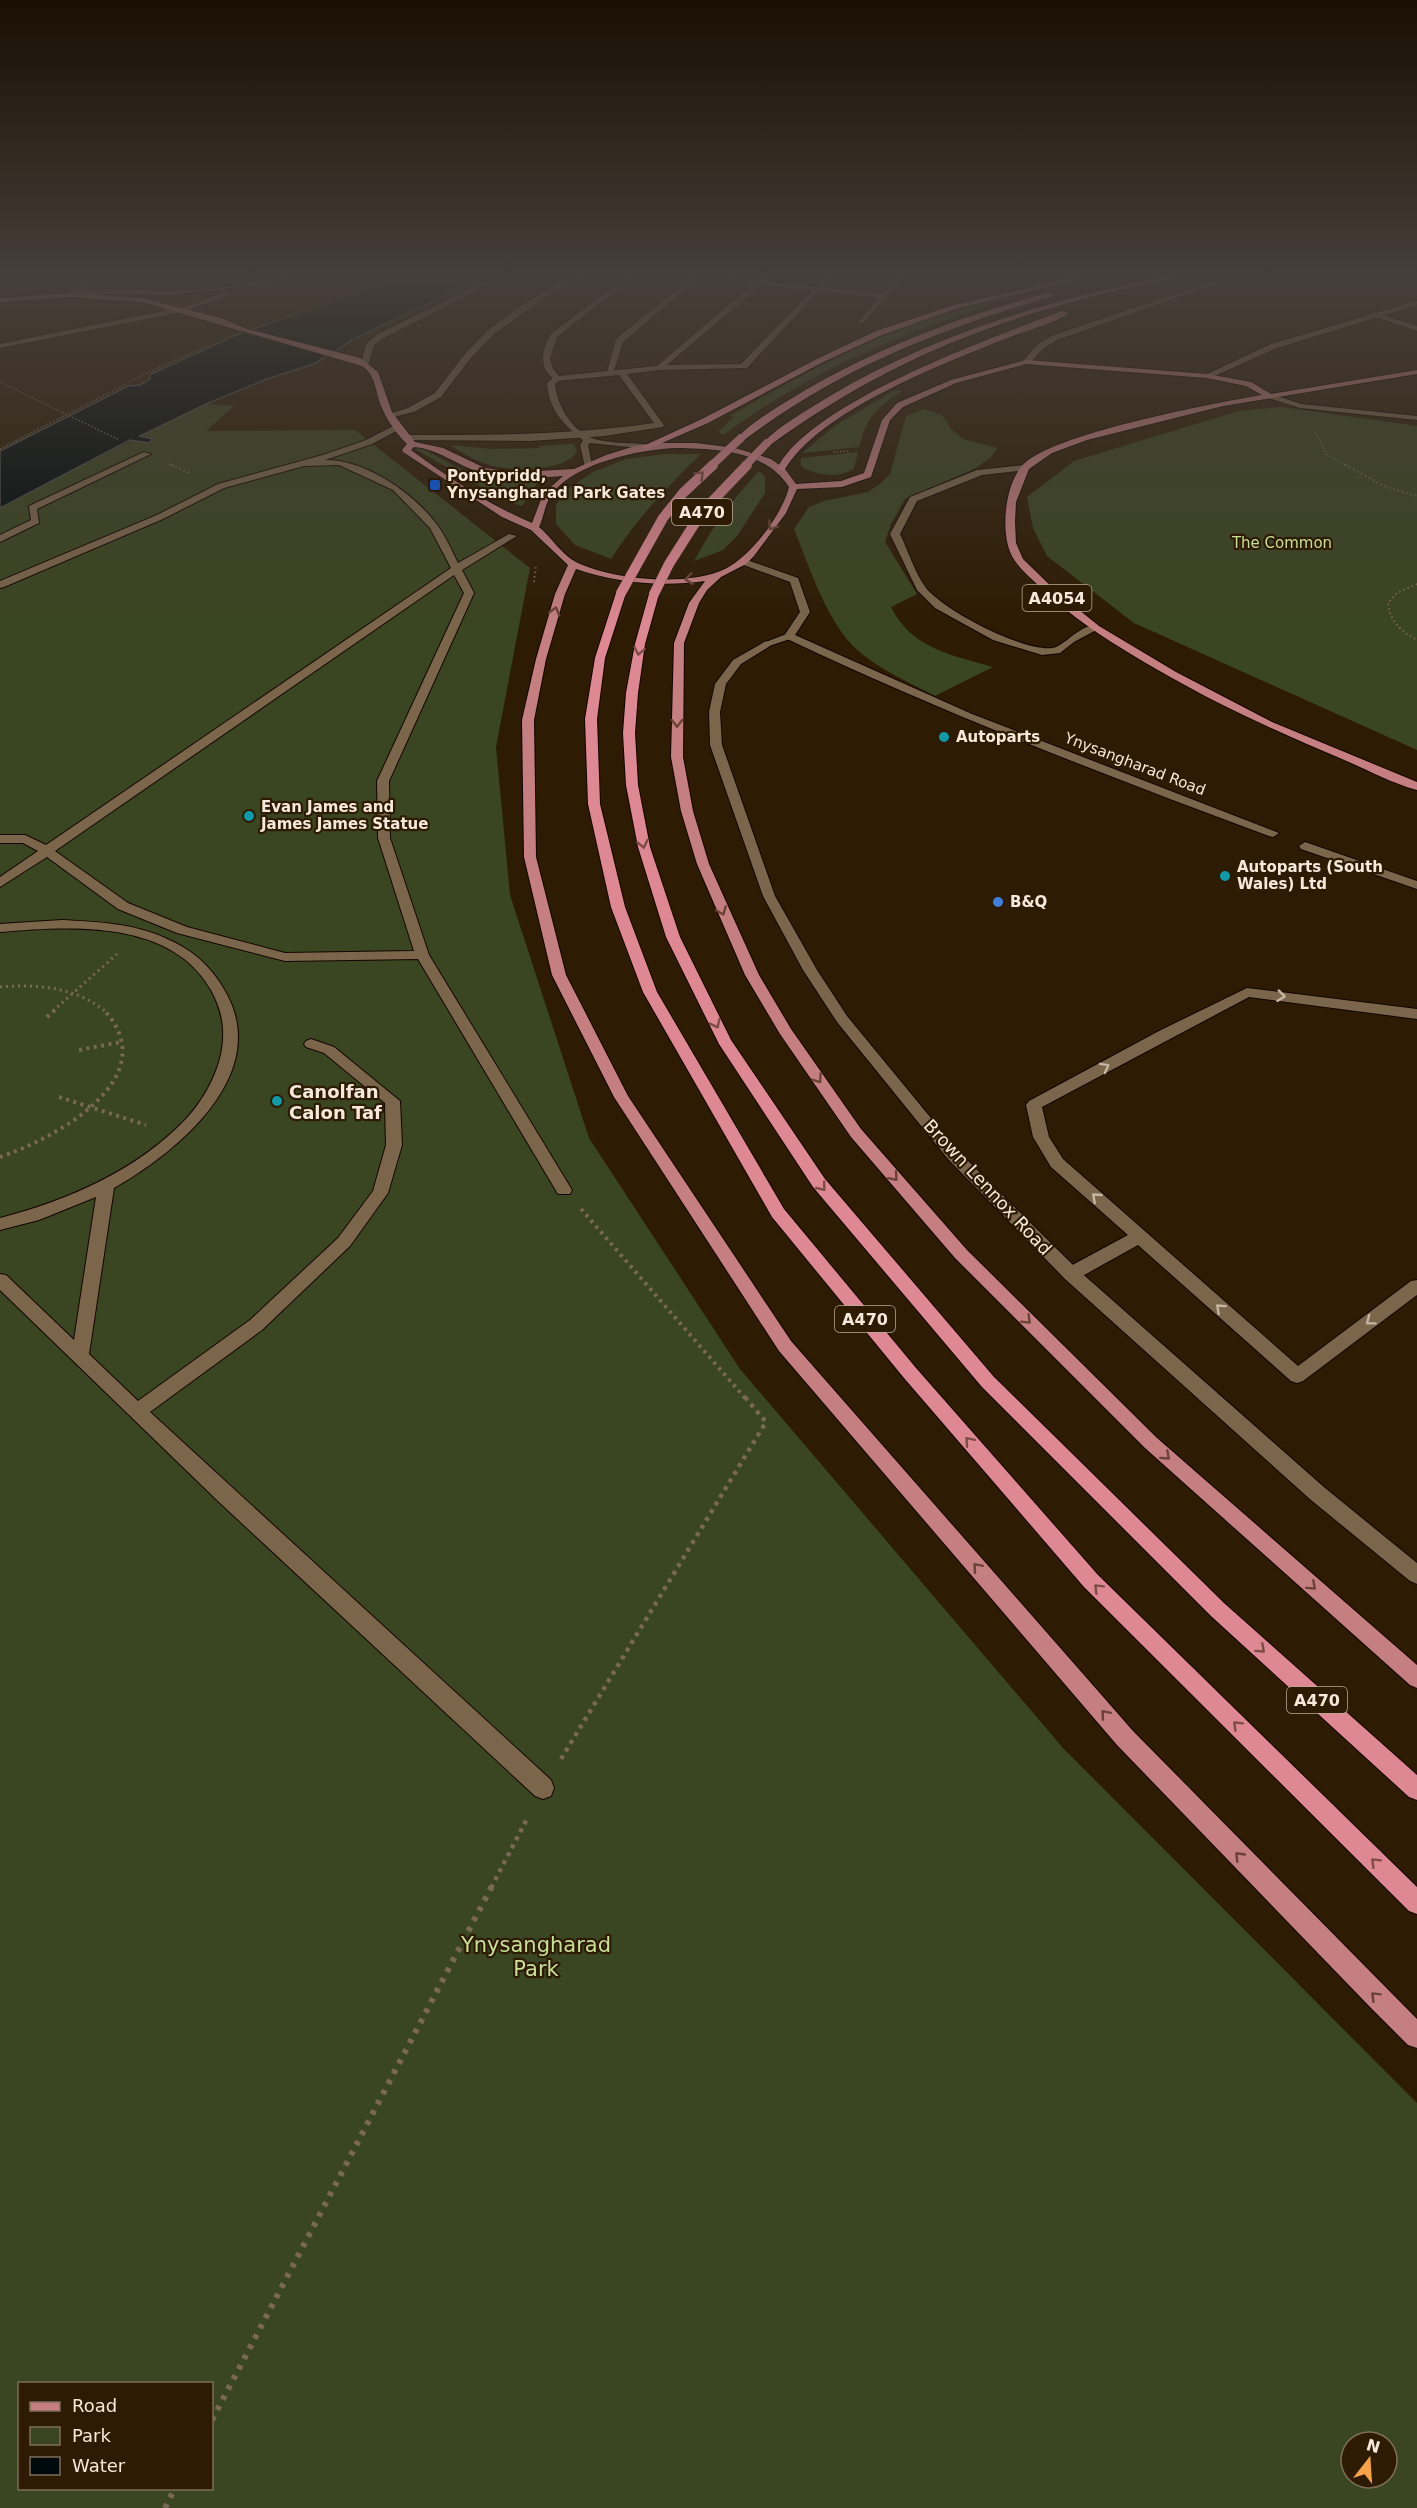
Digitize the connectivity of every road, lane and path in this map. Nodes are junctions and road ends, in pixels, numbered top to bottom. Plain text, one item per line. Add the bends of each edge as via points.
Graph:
1 (23, 393) edge
2 (109, 393) edge
3 (382, 393) edge
4 (439, 393) edge
5 (552, 393) edge
6 (637, 393) edge
7 (755, 393) edge
8 (806, 393) edge
9 (837, 393) edge
10 (875, 393) edge
11 (921, 393) edge
12 (1264, 393) edge
13 (1281, 393) edge
14 (1268, 395) junction
15 (68, 414) junction
16 (392, 416) junction
17 (1417, 418) edge
18 (397, 428) junction
19 (585, 437) junction
20 (409, 441) junction
21 (645, 447) junction
22 (0, 449) edge
23 (878, 450) junction
24 (1325, 452) dead end
25 (823, 453) dead end
26 (147, 454) junction
27 (301, 463) junction
28 (588, 465) junction
29 (1025, 468) junction
30 (781, 469) junction
31 (575, 472) junction
32 (221, 486) junction
33 (793, 487) junction
34 (1417, 496) edge
35 (534, 528) junction
36 (512, 536) dead end
37 (0, 539) edge
38 (744, 562) junction
39 (573, 564) junction
40 (455, 570) junction
41 (717, 575) junction
42 (1417, 584) edge
43 (0, 585) edge
44 (1095, 628) junction
45 (789, 636) junction
46 (1417, 640) edge
47 (1417, 786) edge
48 (1273, 833) dead end
49 (0, 839) edge
50 (1305, 846) dead end
51 (47, 851) junction
52 (0, 883) edge
53 (1417, 885) edge
54 (0, 928) edge
55 (140, 934) junction
56 (422, 955) junction
57 (0, 987) edge
58 (75, 992) junction
59 (1417, 1014) edge
60 (47, 1017) dead end
61 (121, 1042) junction
62 (311, 1044) dead end
63 (79, 1050) dead end
64 (59, 1097) dead end
65 (90, 1108) junction
66 (179, 1135) junction
67 (0, 1157) edge
68 (106, 1186) junction
69 (564, 1190) joint
70 (0, 1224) edge
71 (1140, 1236) junction
72 (1071, 1274) junction
73 (0, 1280) edge
74 (1417, 1286) edge
75 (80, 1356) junction
76 (137, 1411) junction
77 (1417, 1575) edge
78 (1417, 1678) edge
79 (543, 1788) junction
80 (1417, 1789) edge
81 (1417, 1903) edge
82 (1417, 2036) edge
83 (213, 2418) edge
84 (174, 2490) edge
85 (165, 2508) edge

1 - 15 path
2 - 15 path
3 - 16 main road
4 - 16 street
5 - 19 street via 565,422
6 - 19 street via 660,425
7 - 21 highway via 680,434
81 -> 8 highway, A470, bridge via 1091,1581 910,1373 778,1213 650,992 618,907 594,804 591,719 600,658 621,592 663,518 683,493 741,438
9 -> 80 highway, A470, bridge via 767,443 702,512 654,594 640,644 629,733 632,785 644,847 673,937 724,1041 819,1183 988,1382 1218,1610
10 - 30 highway via 795,450
11 - 23 main road via 890,414
12 - 14 main road
13 - 14 main road
14 - 17 street via 1300,406
14 - 29 main road via 1084,438 1049,451
15 - 22 path
15 - 26 path
16 - 18 main road
18 - 20 main road
18 - 27 street via 369,442
19 - 20 street
19 - 21 street
19 - 28 street
20 - 31 main road via 430,444 468,465 497,474
20 - 35 main road via 406,450 427,466 506,516
21 - 28 main road
21 - 30 main road via 730,450 752,454
23 - 25 path
23 - 33 main road via 868,475 859,479
24 - 34 path via 1386,487
26 - 32 path
26 - 37 street via 33,508 36,521
27 - 32 street
27 - 40 street via 340,462 396,488 434,527
28 - 31 main road
29 - 44 main road, A4054 via 1011,502 1011,543 1032,575
29 - 44 street via 980,472 913,499 895,534 921,588 939,606 997,638 1042,652 1060,650 1070,640
30 - 33 main road
31 - 35 main road via 546,497
32 - 43 street via 160,517
33 -> 38 main road via 790,500
35 - 39 main road
36 - 40 street
38 - 41 main road
38 - 45 street via 794,580 805,612
41 -> 39 main road via 672,581 640,579 606,575
82 -> 39 main road via 1125,1738 785,1346 621,1097 559,975 530,857 528,720 541,659
40 - 51 street
40 - 56 street via 468,593 383,781 384,838
41 -> 78 main road via 694,603 679,643 677,757 687,812 703,864 752,975 785,1031 856,1133 961,1254 1151,1443
42 - 46 path via 1397,593 1388,603 1388,614 1395,625
44 - 47 main road, A4054 via 1268,724
45 - 48 street, Ynysangharad Road via 951,710
45 - 72 street, Brown Lennox Road via 748,652 730,670 715,696 713,719 716,745 769,896 842,1019 953,1155
49 - 51 street via 25,839
50 - 53 street
51 - 52 street
51 - 56 street via 123,906 182,930 285,957
54 - 55 street via 47,923 102,925
55 - 58 path
55 - 66 street via 190,957 218,985 231,1020 228,1060 210,1097
56 - 69 street
57 - 58 path via 45,986
58 - 60 path
58 - 61 path via 102,1007 119,1029
71 -> 59 street via 1057,1163 1041,1137 1034,1105 1247,992
61 - 63 path
61 - 65 path via 122,1055 111,1085
62 - 76 street via 329,1050 392,1101 394,1144 380,1193 344,1242 256,1325
64 - 65 path
65 - 66 path
65 - 67 path via 48,1138
66 - 68 street via 146,1162
68 - 70 street via 32,1217
68 - 75 street
69 - 79 path via 766,1422
71 - 72 street
74 -> 71 street via 1297,1377
72 - 77 street, Brown Lennox Road via 1318,1494
73 - 75 street
75 - 76 street
76 - 79 street
79 - 83 path
84 - 85 path

